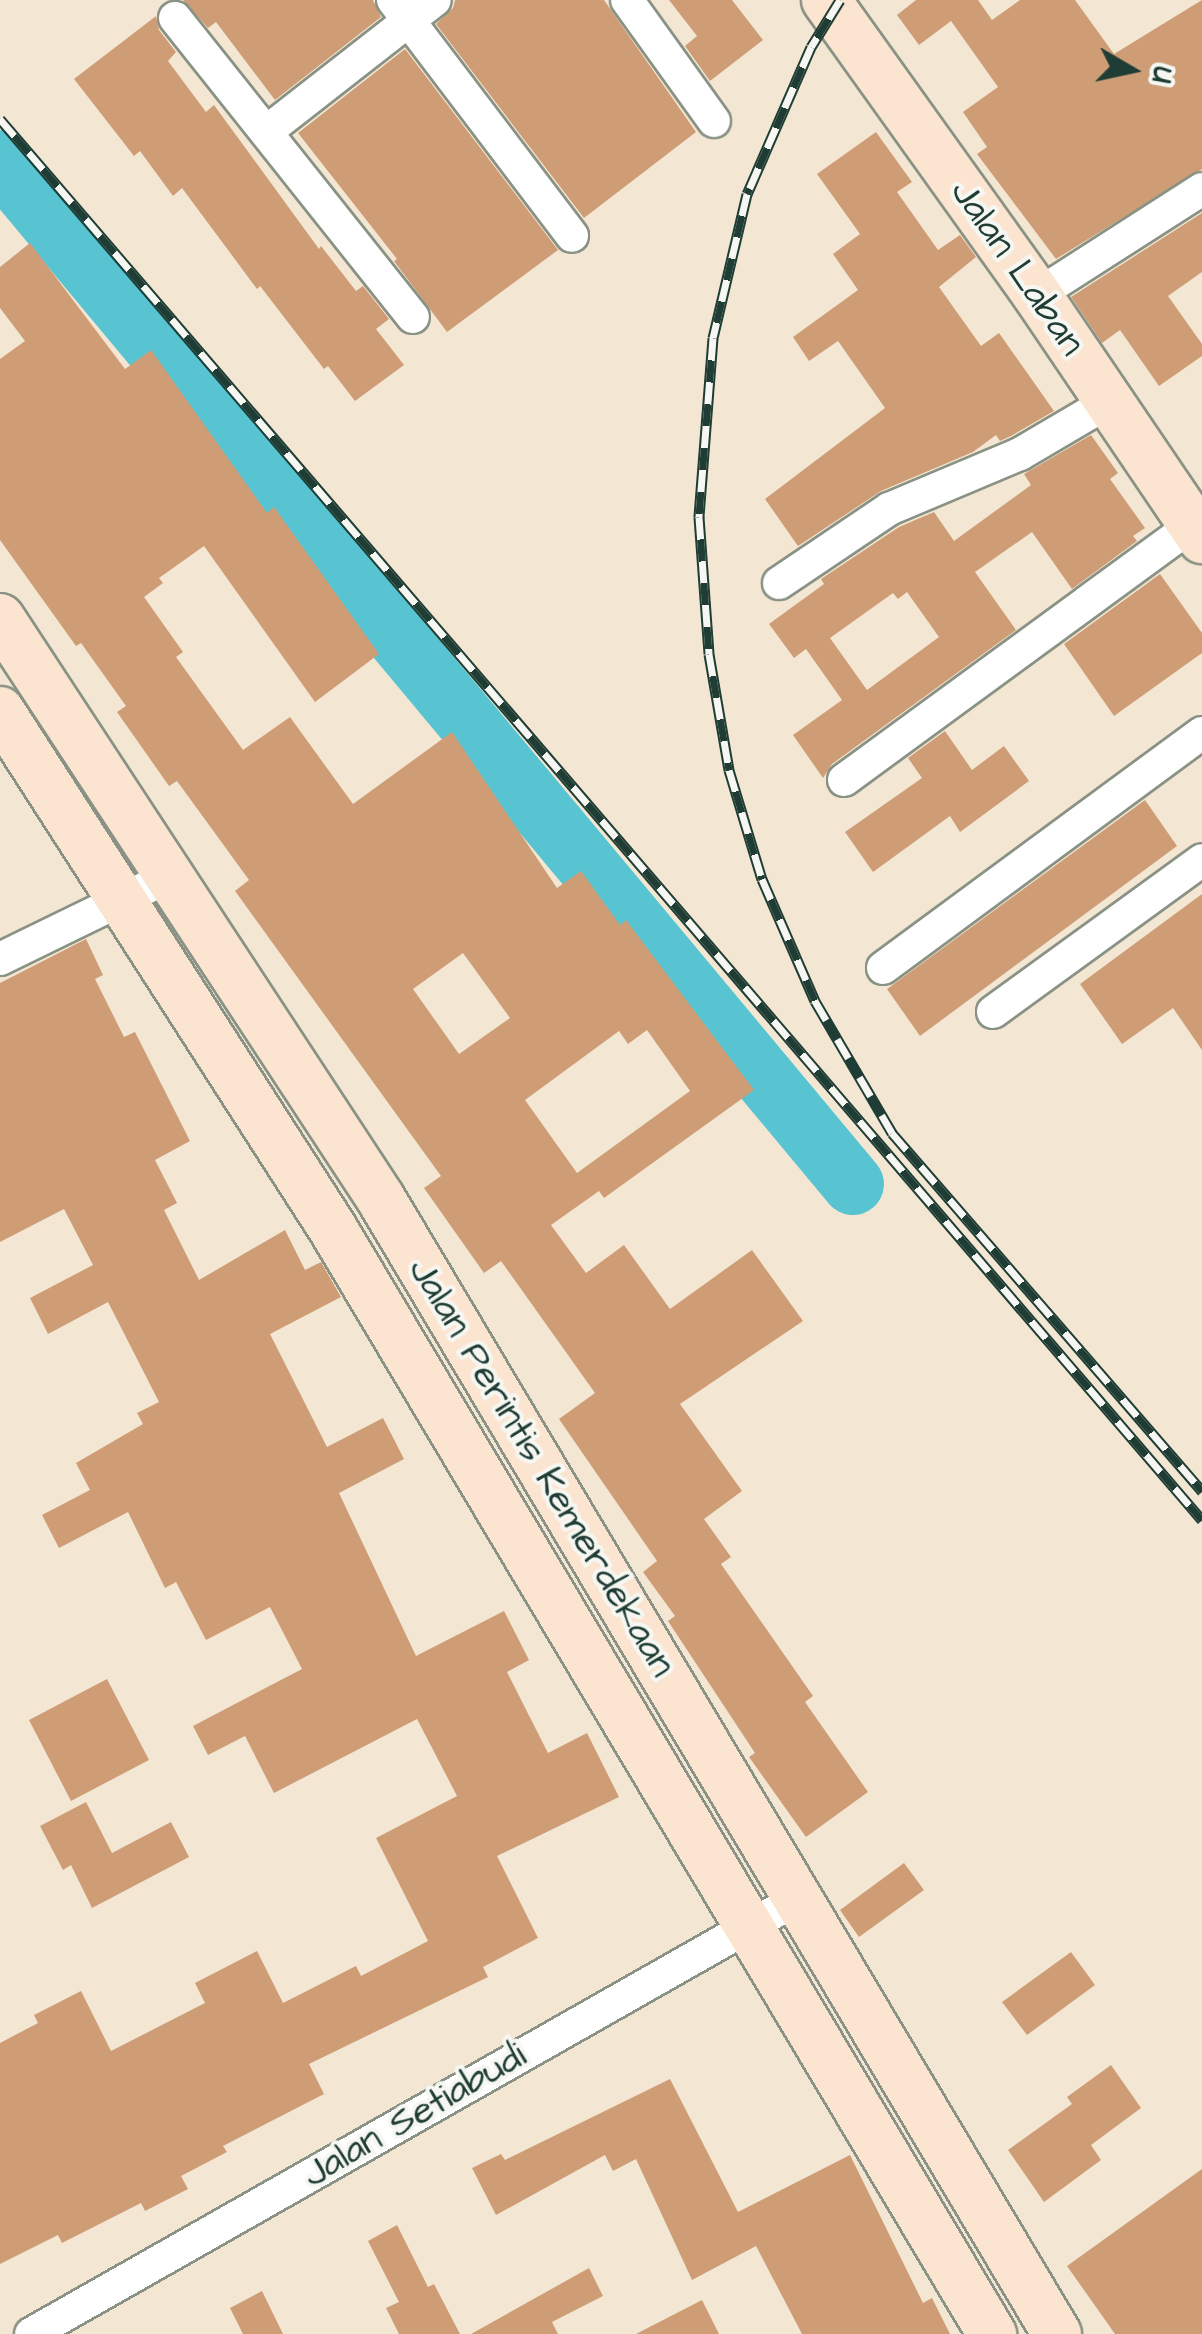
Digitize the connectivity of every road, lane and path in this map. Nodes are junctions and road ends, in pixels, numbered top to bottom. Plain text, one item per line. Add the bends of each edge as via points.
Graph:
1 (435, 0) edge
2 (627, 0) edge
3 (826, 0) edge
4 (401, 10) edge
5 (175, 18) dead end
6 (714, 120) dead end
7 (266, 132) junction
8 (1202, 189) edge
9 (572, 236) dead end
10 (1037, 294) junction
11 (413, 317) dead end
12 (1110, 401) junction
13 (1198, 532) edge
14 (779, 582) dead end
15 (0, 618) edge
16 (0, 711) edge
17 (1202, 733) edge
18 (844, 780) dead end
19 (1202, 860) edge
20 (170, 876) junction
21 (124, 900) junction
22 (0, 959) edge
23 (883, 968) dead end
24 (993, 1012) dead end
25 (798, 1898) junction
26 (750, 1926) junction
27 (31, 2334) edge
28 (992, 2334) edge
29 (1057, 2334) edge

1 - 4 street
2 - 6 street
3 - 10 main road, Jalan Laban
4 - 7 street
4 - 9 street
5 - 7 street
7 - 11 street
8 - 10 street
10 - 12 main road, Jalan Laban
12 - 13 main road, Jalan Laban
12 - 14 street via 1020,454 889,509
13 - 18 street
15 - 20 main road, Jalan Perintis Kemerdekaan
16 - 21 main road, Jalan Perintis Kemerdekaan
17 - 23 street
19 - 24 street
20 - 21 street
20 - 25 main road, Jalan Perintis Kemerdekaan via 381,1199
21 - 22 street
21 - 26 main road, Jalan Perintis Kemerdekaan via 333,1228
25 - 26 street, Jalan Setiabudi
25 - 29 main road, Jalan Perintis Kemerdekaan
26 - 27 street, Jalan Setiabudi
26 - 28 main road, Jalan Perintis Kemerdekaan

